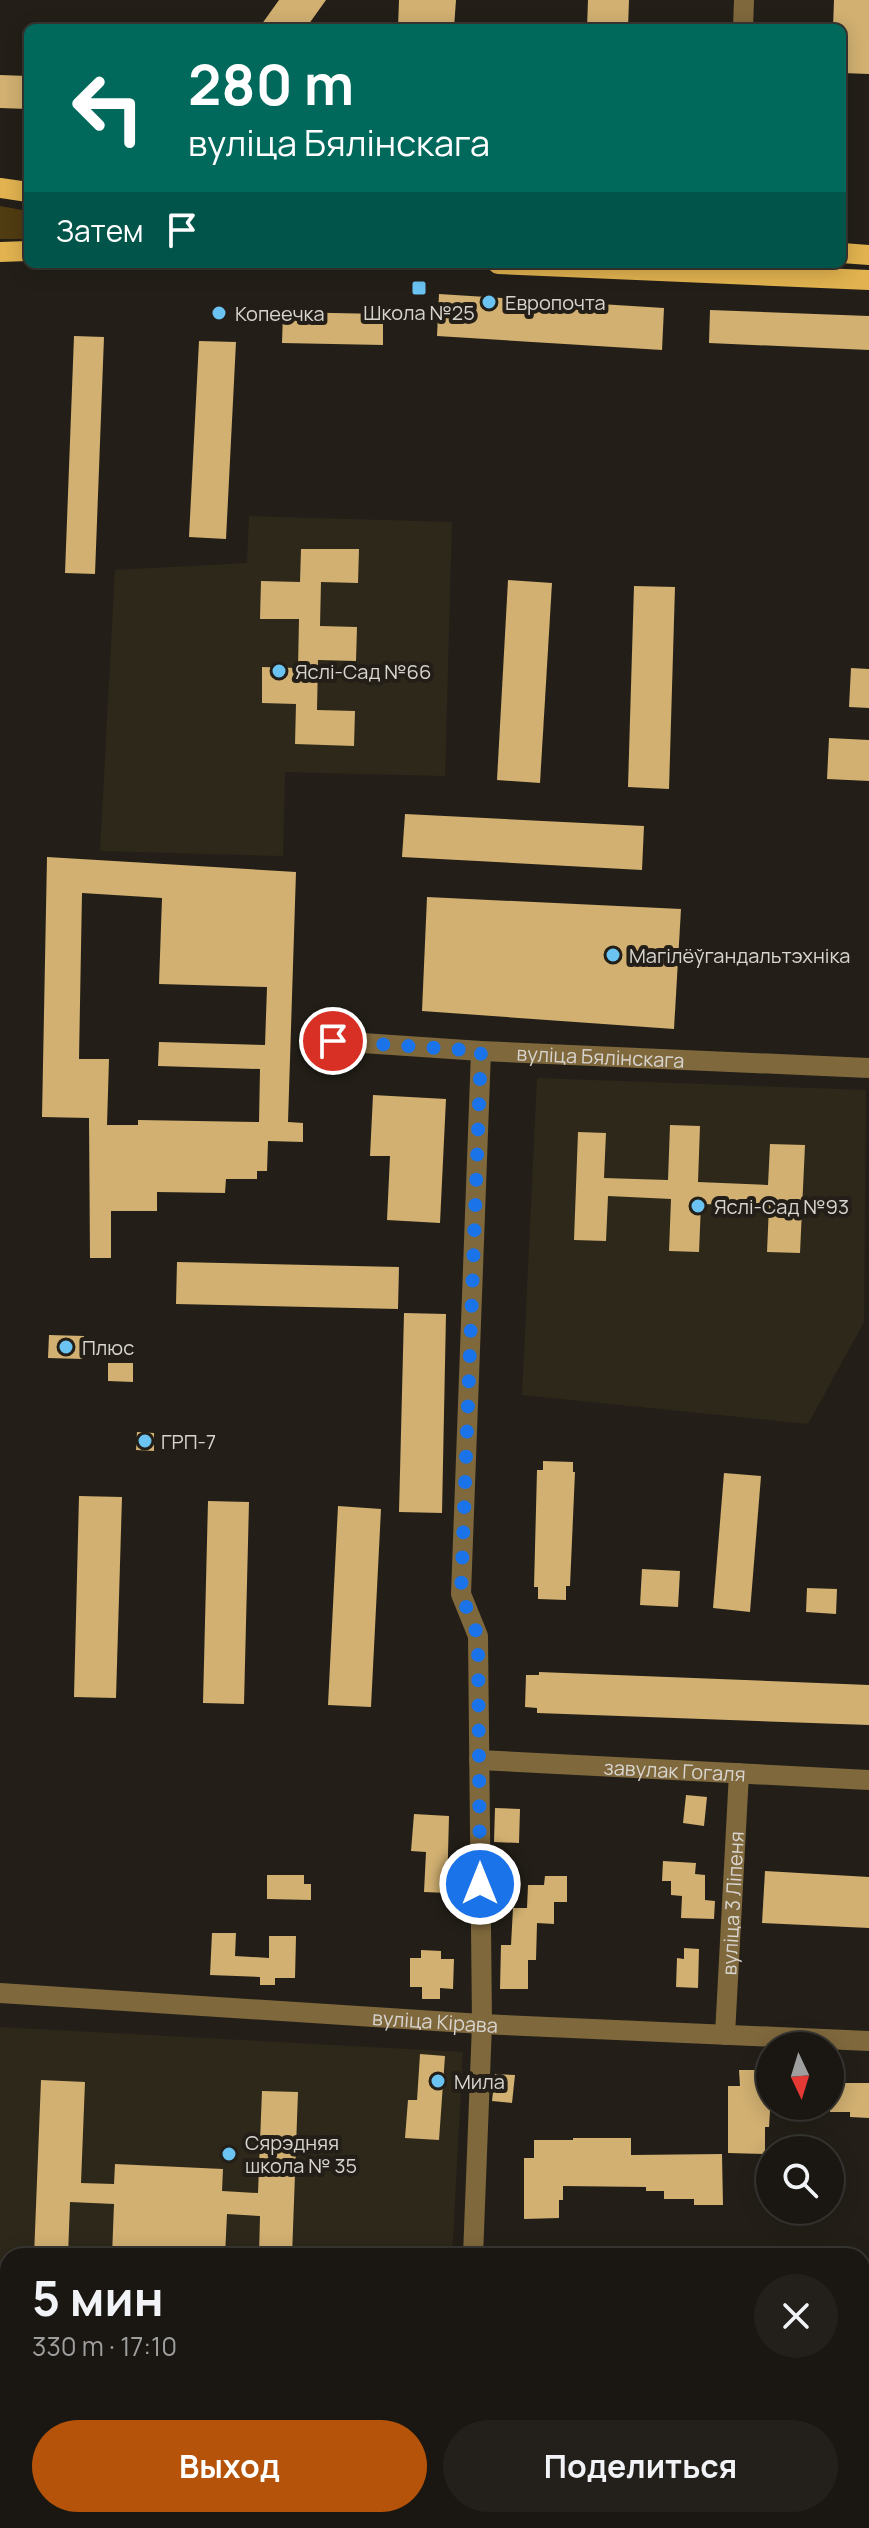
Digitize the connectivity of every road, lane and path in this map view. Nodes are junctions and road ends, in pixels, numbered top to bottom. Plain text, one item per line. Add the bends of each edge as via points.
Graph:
1 (744, 0) edge
2 (743, 24) edge
3 (0, 188) edge
4 (24, 191) edge
5 (24, 251) edge
6 (0, 252) edge
7 (846, 253) edge
8 (869, 255) edge
9 (687, 268) edge
10 (734, 269) edge
11 (869, 280) edge
12 (333, 1041) dead end
13 (481, 1051) junction
14 (869, 1068) edge
15 (479, 1760) junction
16 (739, 1773) junction
17 (869, 1780) edge
18 (0, 1993) edge
19 (482, 2024) junction
20 (725, 2035) junction
21 (869, 2041) edge
22 (473, 2248) edge

1 - 2 street
3 - 4 main road
5 - 6 main road
7 - 8 main road
9 - 10 main road
10 - 11 main road
12 - 13 street, вуліца Бялінскага
13 - 14 street, вуліца Бялінскага
13 - 15 street via 461,1594 478,1636
15 - 16 street, завулак Гогаля
15 - 19 street
16 - 17 street, завулак Гогаля
16 - 20 street, вуліца 3 Ліпеня
18 - 19 street, вуліца Кірава
19 - 20 street, вуліца Кірава
19 - 22 street
20 - 21 street, вуліца Кірава

